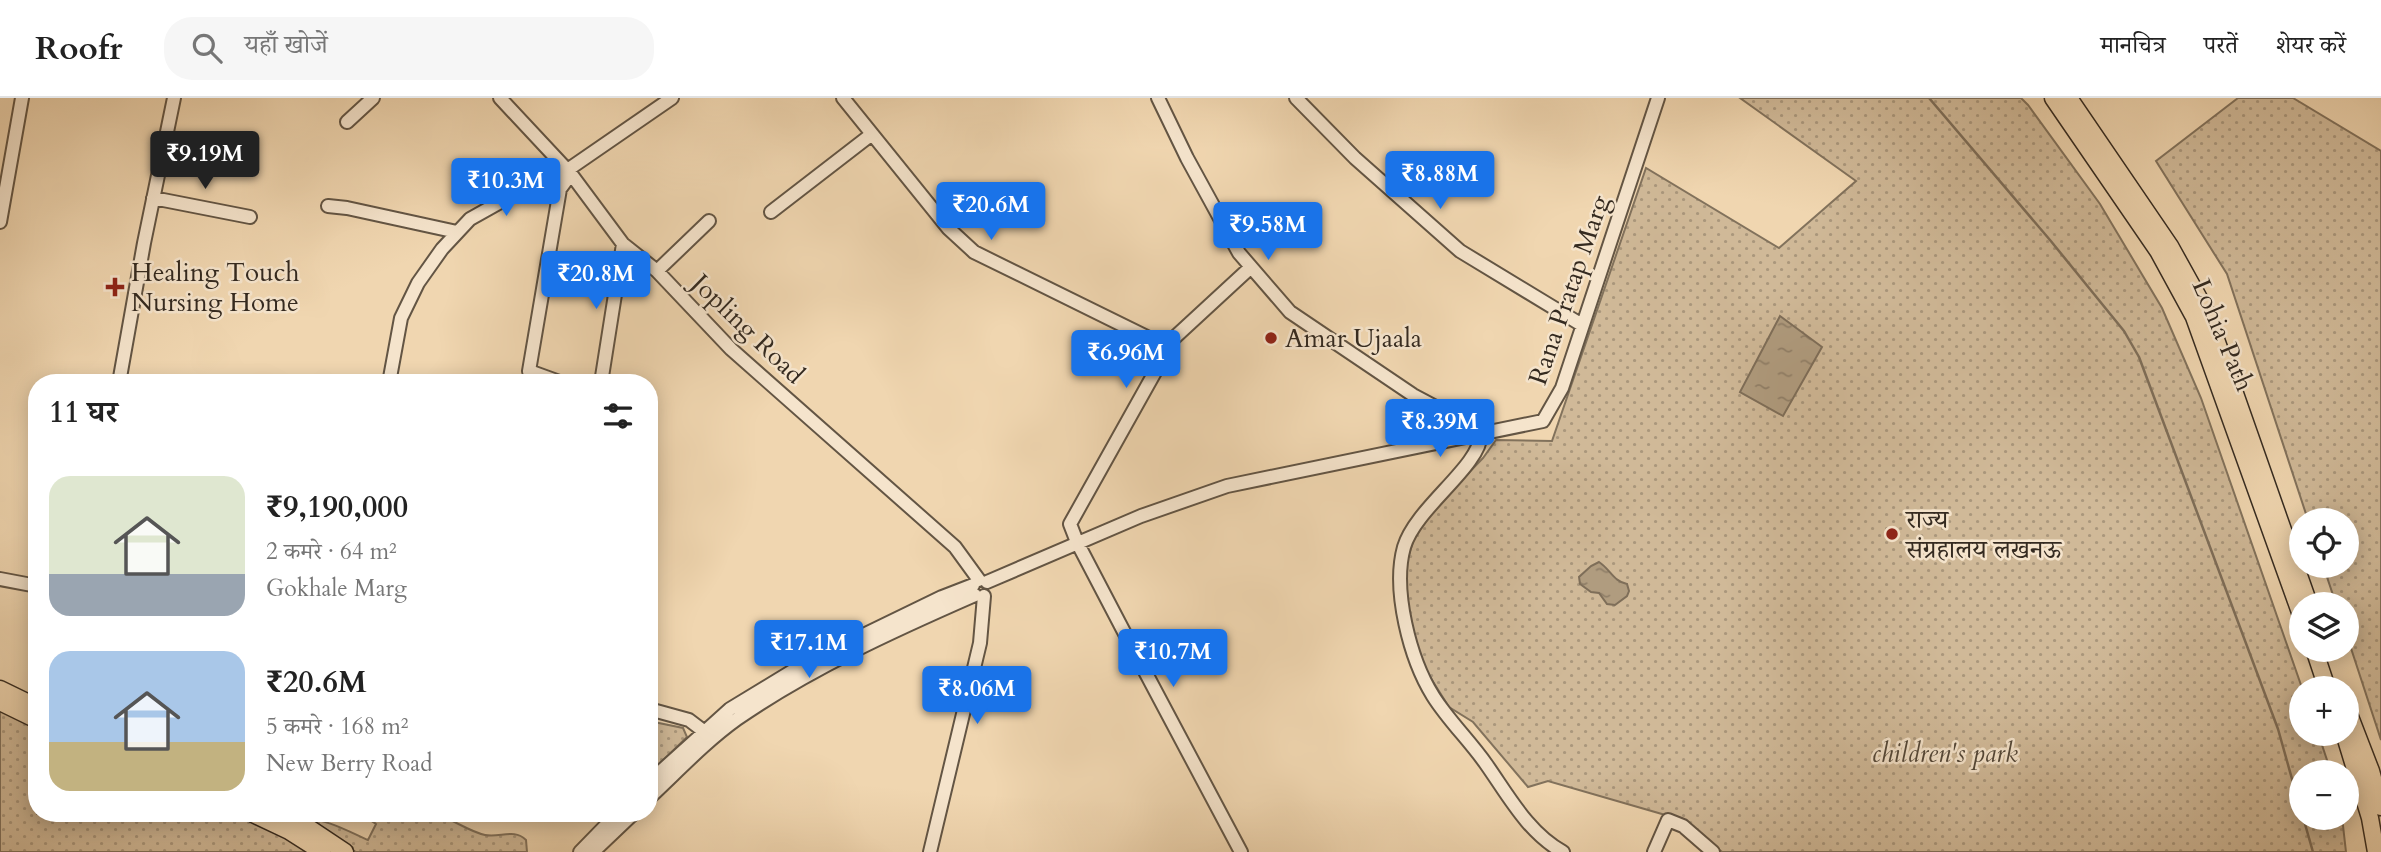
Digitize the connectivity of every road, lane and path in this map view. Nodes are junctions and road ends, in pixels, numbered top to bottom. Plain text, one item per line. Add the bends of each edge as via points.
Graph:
1 (22, 98) edge
2 (174, 98) edge
3 (373, 98) edge
4 (500, 98) edge
5 (671, 98) edge
6 (843, 98) edge
7 (1158, 98) edge
8 (1296, 98) edge
9 (1658, 98) edge
10 (2053, 98) edge
11 (2069, 98) edge
12 (347, 122) dead end
13 (872, 134) junction
14 (569, 172) junction
15 (153, 198) junction
16 (328, 206) dead end
17 (771, 212) dead end
18 (250, 217) dead end
19 (709, 221) dead end
20 (0, 222) edge
21 (457, 232) junction
22 (623, 244) junction
23 (1251, 267) junction
24 (657, 271) junction
25 (1582, 325) junction
26 (1169, 348) junction
27 (121, 374) edge
28 (391, 374) edge
29 (537, 374) edge
30 (602, 374) edge
31 (1413, 395) junction
32 (1481, 434) junction
33 (1413, 447) junction
34 (1077, 542) junction
35 (0, 579) edge
36 (28, 584) edge
37 (980, 588) junction
38 (2293, 592) edge
39 (2305, 592) edge
40 (0, 689) edge
41 (0, 702) edge
42 (28, 703) edge
43 (658, 711) edge
44 (28, 716) edge
45 (709, 735) junction
46 (2359, 740) edge
47 (2348, 746) edge
48 (658, 775) edge
49 (658, 789) edge
50 (2381, 807) edge
51 (270, 822) edge
52 (299, 822) edge
53 (609, 822) edge
54 (625, 822) edge
55 (322, 852) edge
56 (345, 852) edge
57 (580, 852) edge
58 (593, 852) edge
59 (930, 852) edge
60 (1241, 852) edge
61 (1563, 852) edge
62 (1654, 852) edge
63 (1713, 852) edge
64 (2376, 852) edge

1 - 20 street
2 - 15 street
3 - 12 street
4 - 14 street, Jopling Road
5 - 14 street
6 - 13 street
7 - 23 street via 1239,253
8 - 25 street via 1355,158 1460,251
9 - 25 street, Rana Pratap Marg
10 - 38 main road, Lohia Path via 2158,251 2194,317
11 - 39 main road, Lohia Path via 2170,246 2206,311
13 - 17 street
13 - 26 street via 948,228 974,252
14 - 21 street via 511,196 470,219
14 - 22 street, Jopling Road
14 - 29 street via 560,189 529,371
15 - 18 street
15 - 27 street
16 - 21 street
19 - 24 street
21 - 28 street via 418,283 401,318
22 - 24 street, Jopling Road
22 - 30 street
23 - 26 street via 1174,338
23 - 31 street via 1290,312
24 - 37 street, Jopling Road via 731,349 955,547
25 - 32 street, Rana Pratap Marg via 1562,387 1543,421
26 - 34 street via 1070,524
31 - 32 street
31 - 33 street via 1422,417
32 - 33 street, Rana Pratap Marg
32 - 61 street via 1481,444 1472,458 1413,527 1404,548 1400,588 1405,622 1433,696 1531,827
33 - 34 street, Rana Pratap Marg via 1227,486
34 - 37 street, Rana Pratap Marg
34 - 60 street
35 - 36 street
37 - 45 street, Rana Pratap Marg via 809,674
37 - 59 street via 980,643
40 - 42 main road
41 - 44 main road
43 - 45 street via 689,720
45 - 48 street, Rana Pratap Marg
45 - 49 street, Rana Pratap Marg
46 - 50 main road
47 - 64 main road
51 - 55 main road
52 - 56 main road
53 - 57 street
54 - 58 street
62 - 63 street via 1668,820 1683,826

